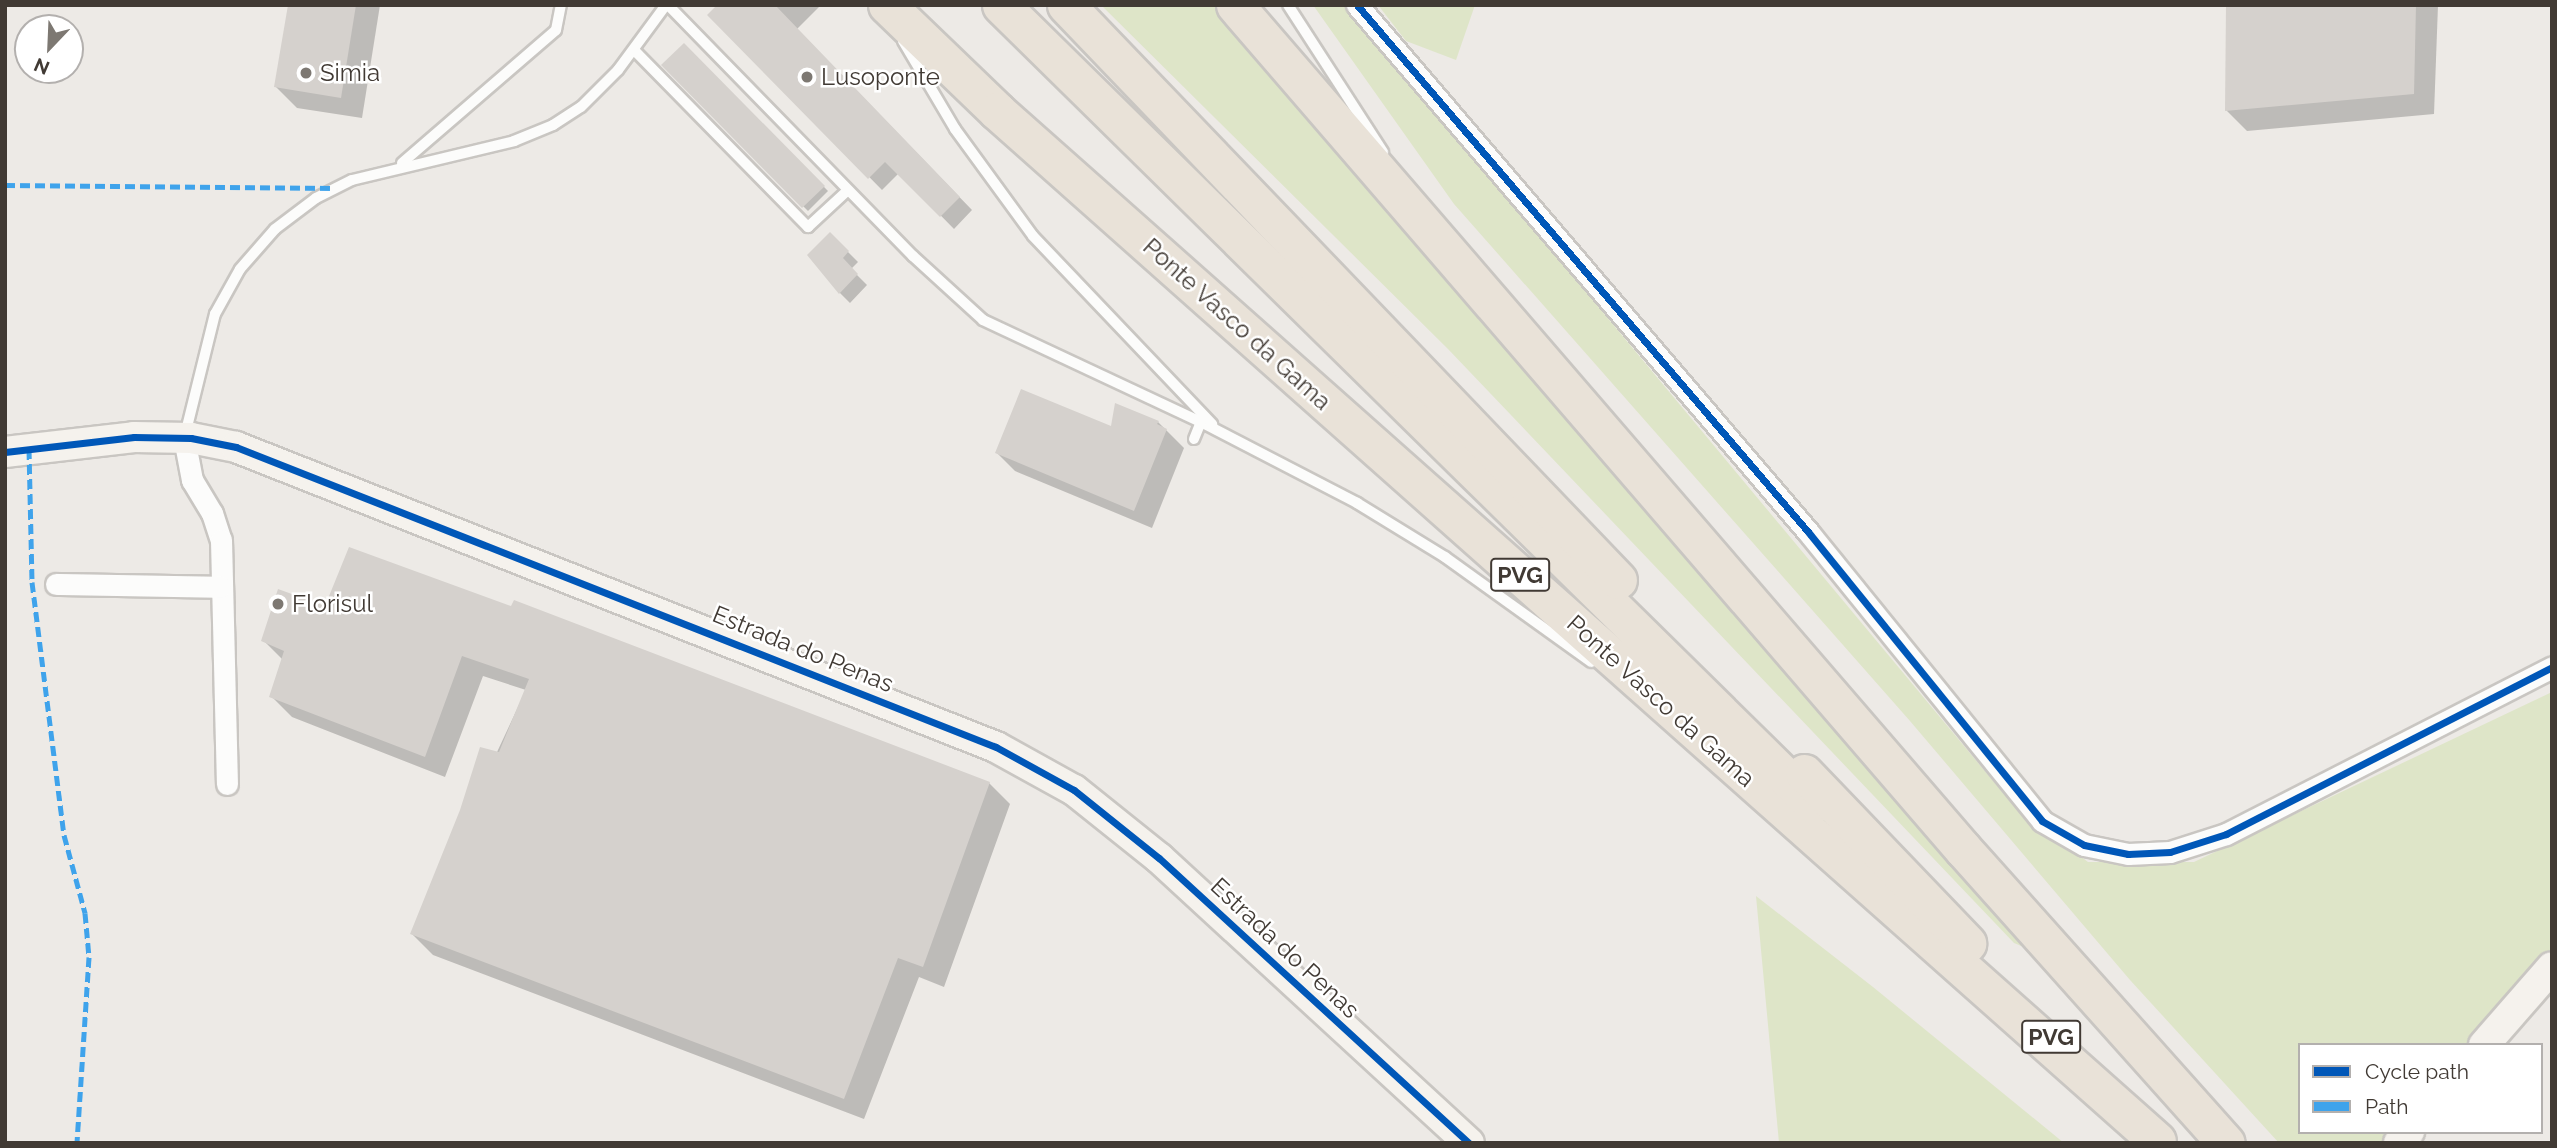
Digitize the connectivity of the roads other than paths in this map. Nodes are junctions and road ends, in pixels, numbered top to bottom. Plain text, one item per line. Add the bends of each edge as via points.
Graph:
1 (561, 5) edge
2 (650, 5) edge
3 (667, 5) edge
4 (884, 5) edge
5 (1001, 5) edge
6 (1066, 5) edge
7 (1235, 5) edge
8 (1288, 5) edge
9 (1357, 5) edge
10 (658, 16) junction
11 (635, 51) junction
12 (400, 165) junction
13 (848, 190) junction
14 (1426, 227) junction
15 (1201, 422) junction
16 (1218, 431) junction
17 (184, 438) junction
18 (1194, 439) dead end
19 (5, 452) edge
20 (56, 584) dead end
21 (220, 587) junction
22 (2552, 667) edge
23 (1607, 673) dead end
24 (1618, 681) dead end
25 (1745, 775) junction
26 (227, 783) dead end
27 (2552, 967) edge
28 (2486, 1043) edge
29 (2158, 1142) edge
30 (1469, 1143) edge
31 (2226, 1143) edge

1 - 12 lane via 556,30
2 - 10 lane
3 - 10 lane
3 - 13 lane
4 - 16 lane via 955,129 1032,236
4 - 25 highway, Ponte Vasco da Gama / PVG via 997,111
5 - 29 highway, Ponte Vasco da Gama / PVG
6 - 29 highway, Ponte Vasco da Gama / PVG
7 - 14 highway, PVG
8 - 14 lane via 1347,91
9 - 22 street via 1809,533 2042,821 2084,845 2128,854 2170,852 2226,834
10 - 11 lane
11 - 12 lane via 581,107 542,131 500,145
11 - 13 lane via 808,227
12 - 17 lane via 352,180 316,198 287,218 251,254 210,327
13 - 15 lane via 946,288 993,327
14 - 31 highway, PVG via 1979,868
15 - 16 lane
15 - 18 lane
16 - 23 lane via 1410,536
17 - 19 street, Estrada do Penas via 134,437
17 - 21 street via 192,480 212,513 221,540
17 - 30 street, Estrada do Penas via 282,461 1038,768 1159,858
20 - 21 street
21 - 26 street
24 - 25 lane
25 - 29 highway, Ponte Vasco da Gama / PVG
27 - 28 street

